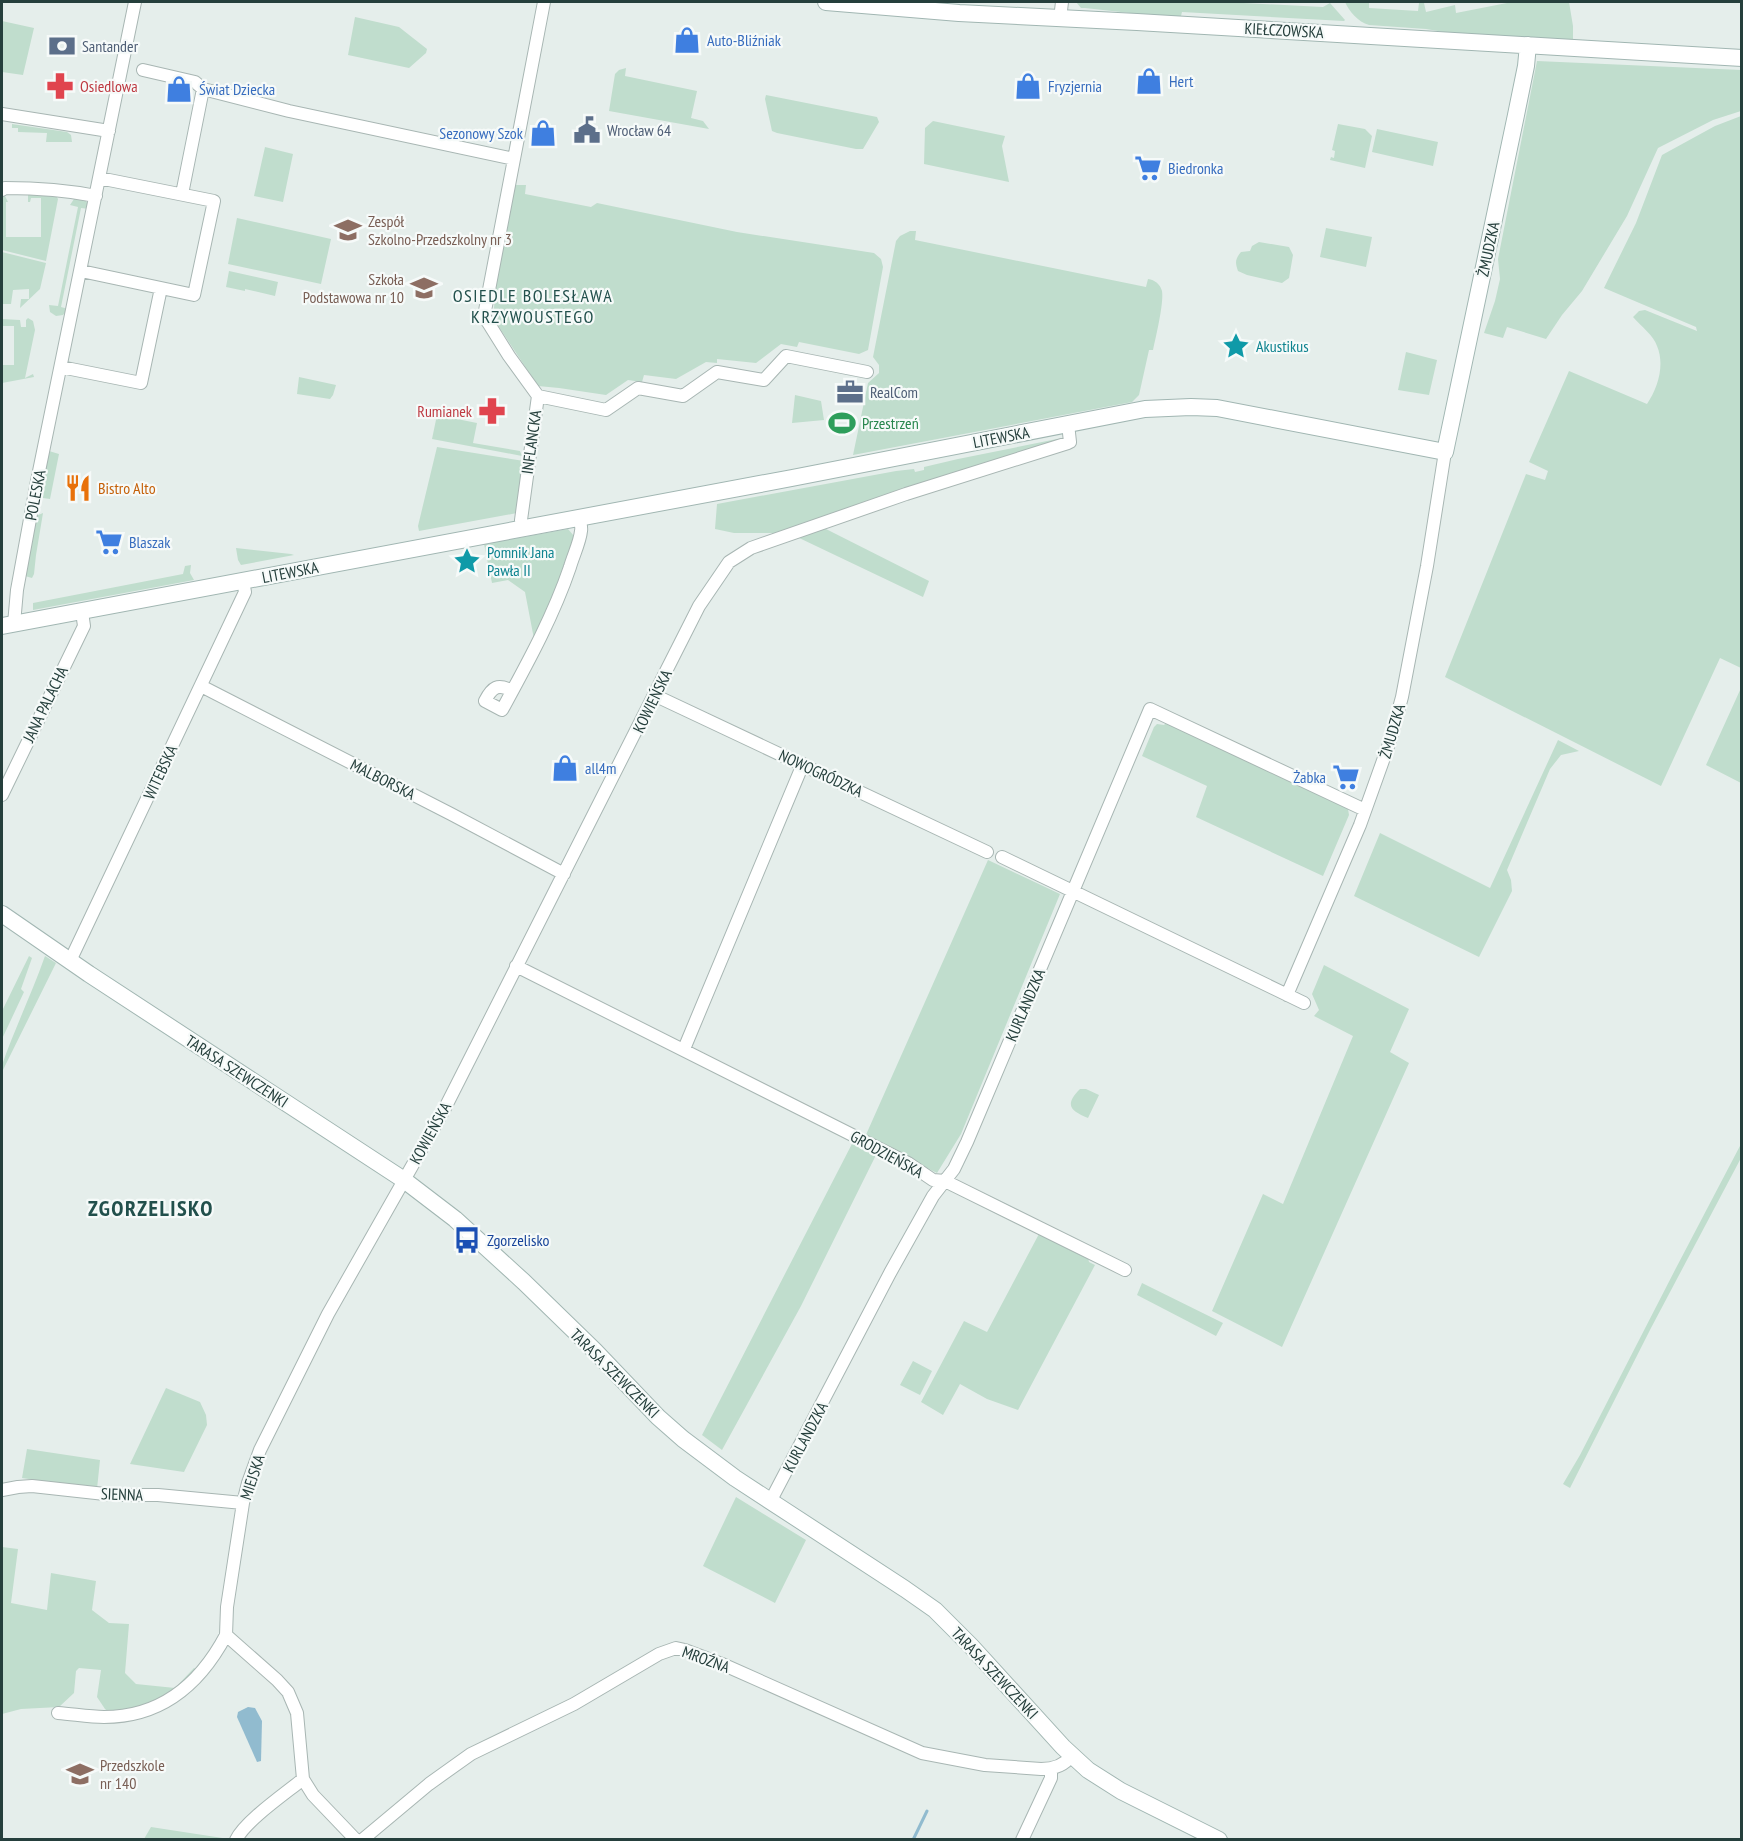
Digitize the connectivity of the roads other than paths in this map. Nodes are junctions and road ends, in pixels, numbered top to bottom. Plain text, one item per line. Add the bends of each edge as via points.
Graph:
1 (135, 2) edge
2 (544, 2) edge
3 (826, 2) edge
4 (1062, 2) edge
5 (1060, 19) junction
6 (1528, 45) junction
7 (1742, 58) edge
8 (143, 70) dead end
9 (203, 89) junction
10 (2, 114) edge
11 (109, 131) junction
12 (514, 159) junction
13 (99, 178) junction
14 (2, 190) edge
15 (182, 194) junction
16 (96, 196) junction
17 (81, 271) junction
18 (161, 288) junction
19 (61, 367) junction
20 (867, 372) dead end
21 (538, 396) junction
22 (1068, 424) junction
23 (1445, 452) junction
24 (579, 517) junction
25 (523, 528) junction
26 (243, 581) junction
27 (82, 612) junction
28 (8, 625) edge
29 (201, 686) junction
30 (512, 691) dead end
31 (654, 695) junction
32 (803, 764) junction
33 (2, 795) edge
34 (1365, 810) junction
35 (987, 852) dead end
36 (1002, 857) dead end
37 (564, 874) junction
38 (1073, 890) junction
39 (2, 914) edge
40 (70, 961) junction
41 (516, 966) junction
42 (1287, 995) junction
43 (1304, 1003) dead end
44 (684, 1049) junction
45 (404, 1180) junction
46 (945, 1181) junction
47 (1125, 1270) dead end
48 (2, 1490) edge
49 (771, 1500) junction
50 (243, 1503) junction
51 (226, 1635) junction
52 (58, 1713) dead end
53 (1071, 1756) junction
54 (1051, 1769) junction
55 (303, 1779) junction
56 (236, 1839) edge
57 (356, 1839) edge
58 (362, 1839) edge
59 (1022, 1839) edge
60 (1219, 1839) edge

1 - 11 street, POLESKA
2 - 12 street, INFLANCKA
3 - 5 street, KIEŁCZOWSKA
4 - 5 street
5 - 6 street, KIEŁCZOWSKA
6 - 7 street, KIEŁCZOWSKA
6 - 23 street, ŻMUDZKA
8 - 9 street via 195,82
9 - 12 street
9 - 15 street
10 - 11 street
11 - 13 street, POLESKA
12 - 21 street, INFLANCKA via 484,316
13 - 15 street
13 - 16 street, POLESKA
14 - 16 street via 31,188
15 - 18 street via 214,201 194,295
16 - 17 street, POLESKA
17 - 18 street
17 - 19 street, POLESKA
18 - 19 street via 141,383
19 - 28 street, POLESKA
20 - 21 street via 786,356 764,380 717,372 682,396 638,388 606,410
21 - 25 street, INFLANCKA
22 - 23 street, LITEWSKA via 1145,409 1217,408
22 - 24 street, LITEWSKA
22 - 31 street, KOWIEŃSKA via 1068,443 906,494 752,548 732,559 704,596
23 - 34 street, ŻMUDZKA via 1402,697
24 - 25 street, LITEWSKA
24 - 30 street via 581,531 559,597
25 - 26 street, LITEWSKA
26 - 27 street, LITEWSKA
26 - 29 street, WITEBSKA via 245,592
27 - 28 street, LITEWSKA
27 - 33 street, JANA PALACHA via 84,626
29 - 37 street, MALBORSKA
29 - 40 street, WITEBSKA
31 - 32 street, NOWOGRÓDZKA
31 - 37 street, KOWIEŃSKA
32 - 35 street, NOWOGRÓDZKA
32 - 44 street
34 - 38 street, KURLANDZKA via 1150,709
34 - 42 street, ŻMUDZKA
36 - 38 street
37 - 41 street, KOWIEŃSKA
38 - 42 street
38 - 46 street, KURLANDZKA via 967,1142
39 - 40 street, TARASA SZEWCZENKI
40 - 45 street, TARASA SZEWCZENKI
41 - 44 street, GRODZIEŃSKA
41 - 45 street, KOWIEŃSKA
42 - 43 street
44 - 46 street, GRODZIEŃSKA via 908,1163 933,1180
45 - 49 street, TARASA SZEWCZENKI via 508,1267 669,1427 721,1468
45 - 50 street, MIEJSKA via 328,1314 260,1450
46 - 47 street, GRODZIEŃSKA
46 - 49 street, KURLANDZKA via 890,1273
48 - 50 street, SIENNA via 32,1486
49 - 53 street, TARASA SZEWCZENKI via 935,1610
50 - 51 street, MIEJSKA
51 - 52 street via 198,1678 159,1704 126,1716
51 - 55 street via 288,1692 297,1713
53 - 54 street
53 - 60 street, TARASA SZEWCZENKI via 1121,1791
54 - 58 street, MROŹNA via 985,1765 922,1753 722,1664 676,1648 471,1754
54 - 59 street via 1051,1778
55 - 56 street via 256,1817
55 - 57 street via 313,1795

